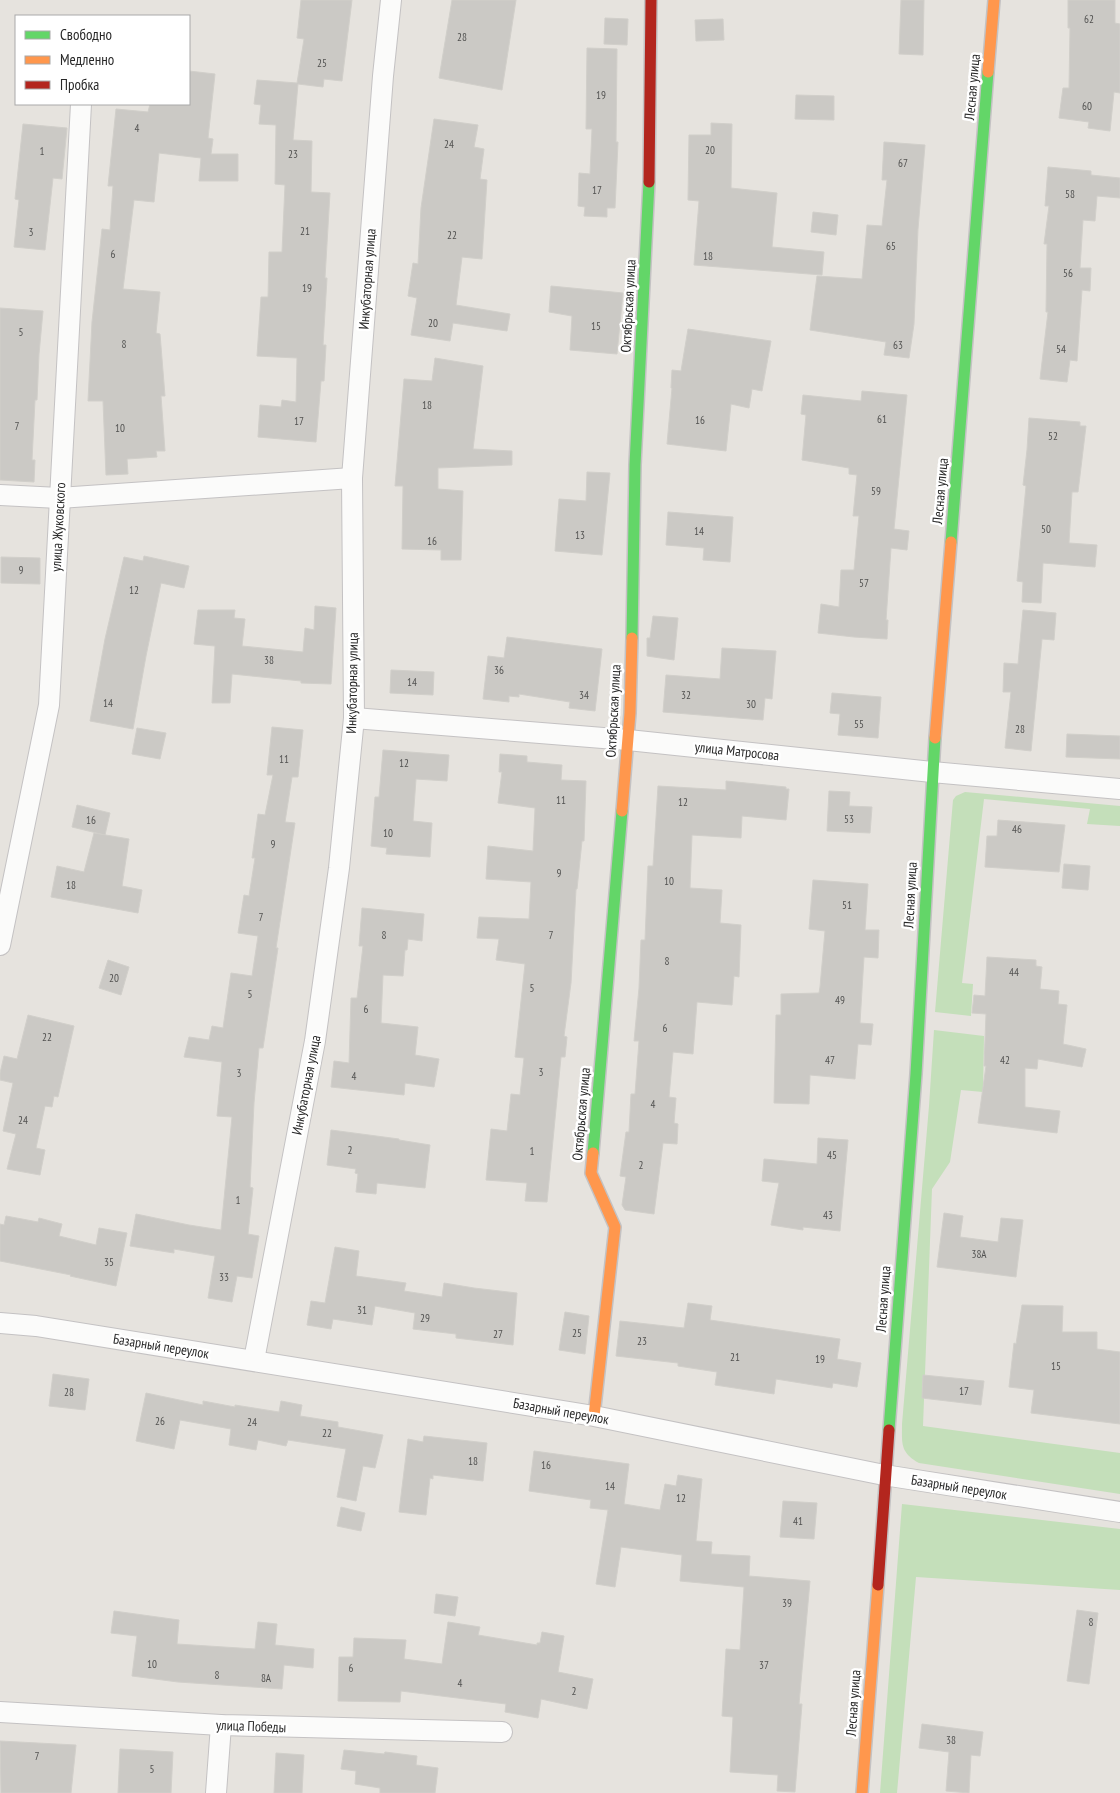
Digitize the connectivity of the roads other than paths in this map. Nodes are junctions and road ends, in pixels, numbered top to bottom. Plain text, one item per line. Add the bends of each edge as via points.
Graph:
1 (391, 0) edge
2 (651, 0) edge
3 (994, 0) edge
4 (81, 105) edge
5 (352, 478) junction
6 (0, 495) edge
7 (60, 498) junction
8 (354, 718) junction
9 (628, 740) junction
10 (932, 772) junction
11 (1120, 789) edge
12 (0, 945) edge
13 (0, 1322) edge
14 (254, 1360) junction
15 (594, 1416) junction
16 (884, 1475) junction
17 (1120, 1512) edge
18 (0, 1712) edge
19 (221, 1725) junction
20 (502, 1732) dead end
21 (216, 1793) edge
22 (862, 1793) edge

1 - 5 street, Инкубаторная улица
2 - 9 street, Октябрьская улица via 650,165 635,465
3 - 10 street, Лесная улица
4 - 7 street, улица Жуковского
5 - 7 street
5 - 8 street, Инкубаторная улица
6 - 7 street
7 - 12 street, улица Жуковского via 48,705
8 - 9 street, улица Матросова
8 - 14 street, Инкубаторная улица via 315,1041
9 - 10 street, улица Матросова
9 - 15 street, Октябрьская улица via 591,1173 614,1227
10 - 11 street, улица Матросова
10 - 16 street, Лесная улица via 916,1074
13 - 14 street, Базарный переулок
14 - 15 street, Базарный переулок
15 - 16 street, Базарный переулок
16 - 17 street, Базарный переулок
16 - 22 street, Лесная улица
18 - 19 street, улица Победы
19 - 20 street, улица Победы
19 - 21 street

